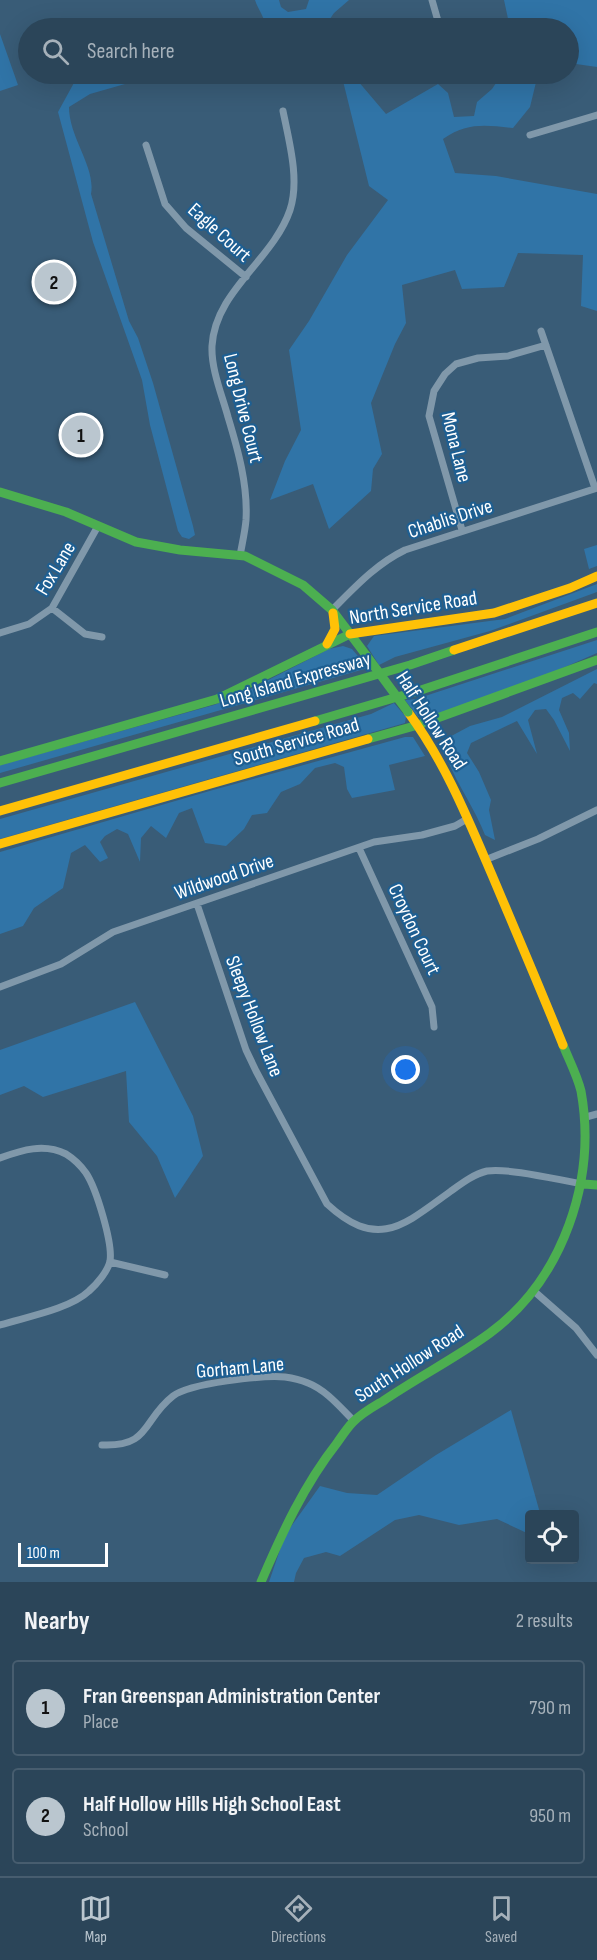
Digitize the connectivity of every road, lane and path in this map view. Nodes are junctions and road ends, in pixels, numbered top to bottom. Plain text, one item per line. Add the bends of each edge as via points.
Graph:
1 (432, 0) edge
2 (437, 18) edge
3 (283, 111) dead end
4 (597, 116) edge
5 (530, 135) dead end
6 (146, 145) dead end
7 (246, 277) junction
8 (541, 331) dead end
9 (546, 345) junction
10 (596, 488) edge
11 (0, 492) edge
12 (98, 526) junction
13 (462, 530) junction
14 (240, 556) junction
15 (597, 576) edge
16 (597, 603) edge
17 (52, 608) junction
18 (332, 610) junction
19 (597, 632) edge
20 (0, 633) edge
21 (350, 633) junction
22 (102, 637) dead end
23 (326, 645) junction
24 (597, 660) edge
25 (418, 725) junction
26 (0, 761) edge
27 (0, 783) edge
28 (597, 810) edge
29 (0, 811) edge
30 (467, 819) junction
31 (0, 844) edge
32 (359, 848) junction
33 (485, 860) junction
34 (197, 904) junction
35 (0, 987) edge
36 (434, 1027) dead end
37 (597, 1114) edge
38 (586, 1117) junction
39 (0, 1158) edge
40 (584, 1184) junction
41 (597, 1185) edge
42 (110, 1262) junction
43 (165, 1275) dead end
44 (535, 1292) junction
45 (0, 1325) edge
46 (597, 1355) edge
47 (354, 1421) junction
48 (102, 1445) dead end
49 (261, 1582) edge

1 - 2 street
3 - 7 street, Long Drive Court via 294,177 290,209 276,239
4 - 5 street
6 - 7 street, Eagle Court via 165,204 186,228
7 - 14 street, Long Drive Court via 221,311 212,346 246,490
8 - 9 street
9 - 10 street
9 - 13 street, Mona Lane via 456,364 434,391 429,416
10 - 13 street, Chablis Drive
11 - 12 main road, Half Hollow Road
12 - 14 main road, Half Hollow Road via 136,542
12 - 17 street, Fox Lane
13 - 18 street, Chablis Drive via 387,559
14 - 18 main road, Half Hollow Road via 303,585
15 - 21 main road, North Service Road via 494,613
16 - 27 main road, Long Island Expressway via 410,665
17 - 20 street, Fox Lane via 29,624
17 - 22 street via 85,634
18 - 21 main road, Half Hollow Road
18 - 23 main road via 335,630
19 - 29 main road via 418,691
21 - 23 main road, North Service Road
21 - 25 main road, Half Hollow Road, bridge
23 - 26 main road, North Service Road via 217,699
24 - 25 main road, South Service Road
25 - 30 main road, Half Hollow Road
25 - 31 main road, South Service Road
28 - 33 street
30 - 32 street, Wildwood Drive via 422,835
30 - 33 main road, Half Hollow Road
32 - 34 street, Wildwood Drive
32 - 36 street, Croydon Court via 432,1007
33 - 38 main road, Half Hollow Road via 577,1080
34 - 35 street, Wildwood Drive via 113,932 61,964
34 - 40 street, Sleepy Hollow Lane via 246,1050 327,1204 343,1218 356,1226 379,1230 403,1224 471,1177 487,1172 505,1171
37 - 38 street
38 - 40 main road, Half Hollow Road via 588,1160
39 - 42 street via 38,1148 75,1160 87,1175 104,1219
40 - 41 main road
40 - 44 main road, South Hollow Road via 569,1237
42 - 43 street
42 - 45 street via 87,1293
44 - 46 street via 564,1316
44 - 47 main road, South Hollow Road via 493,1331
47 - 48 street, Gorham Lane via 310,1383 285,1377 257,1378 187,1389 171,1398 133,1441
47 - 49 main road, South Hollow Road via 328,1452 285,1526

